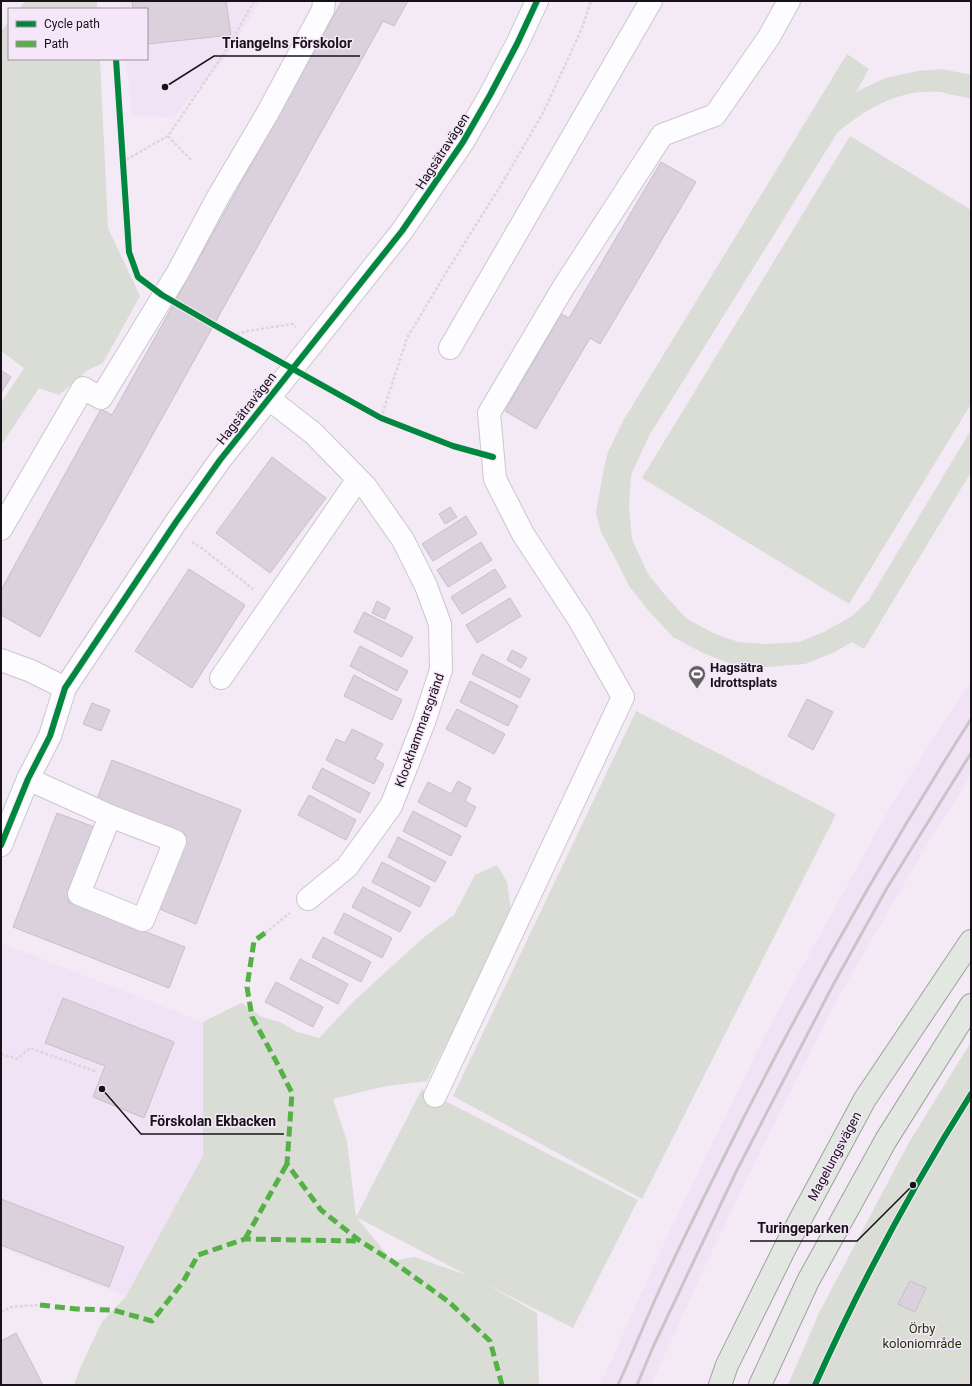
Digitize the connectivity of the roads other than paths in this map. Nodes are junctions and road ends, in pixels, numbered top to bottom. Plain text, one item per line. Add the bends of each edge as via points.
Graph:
1 (324, 1) edge
2 (537, 1) edge
3 (651, 1) edge
4 (789, 1) edge
5 (450, 348) dead end
6 (268, 398) junction
7 (56, 412) dead end
8 (358, 479) junction
9 (1, 512) edge
10 (1, 529) edge
11 (1, 660) edge
12 (221, 678) dead end
13 (65, 688) junction
14 (28, 779) junction
15 (110, 816) junction
16 (1, 845) edge
17 (308, 899) road end
18 (971, 941) edge
19 (971, 1005) edge
20 (435, 1096) dead end
21 (720, 1385) edge
22 (760, 1385) edge

1 - 10 street via 324,10 153,316 101,398 84,388
2 - 6 street, Hagsätravägen via 517,44 463,142 402,230
3 - 5 street
4 - 20 street via 769,37 715,115 662,135 563,288 489,413 495,479 523,534 580,621 623,698
6 - 8 street, Klockhammarsgränd via 313,433
6 - 13 street, Hagsätravägen via 194,497
7 - 9 street
8 - 12 street
8 - 17 street, Klockhammarsgränd via 403,540 426,586 440,624 441,670 391,806 347,867
11 - 13 street
13 - 14 street, Hagsätravägen via 50,736
14 - 15 street
14 - 16 street, Hagsätravägen
15 - 15 street via 79,894 143,920 175,842
18 - 21 main road, Magelungsvägen via 865,1099 786,1246 727,1365
19 - 22 main road via 886,1140 808,1281

